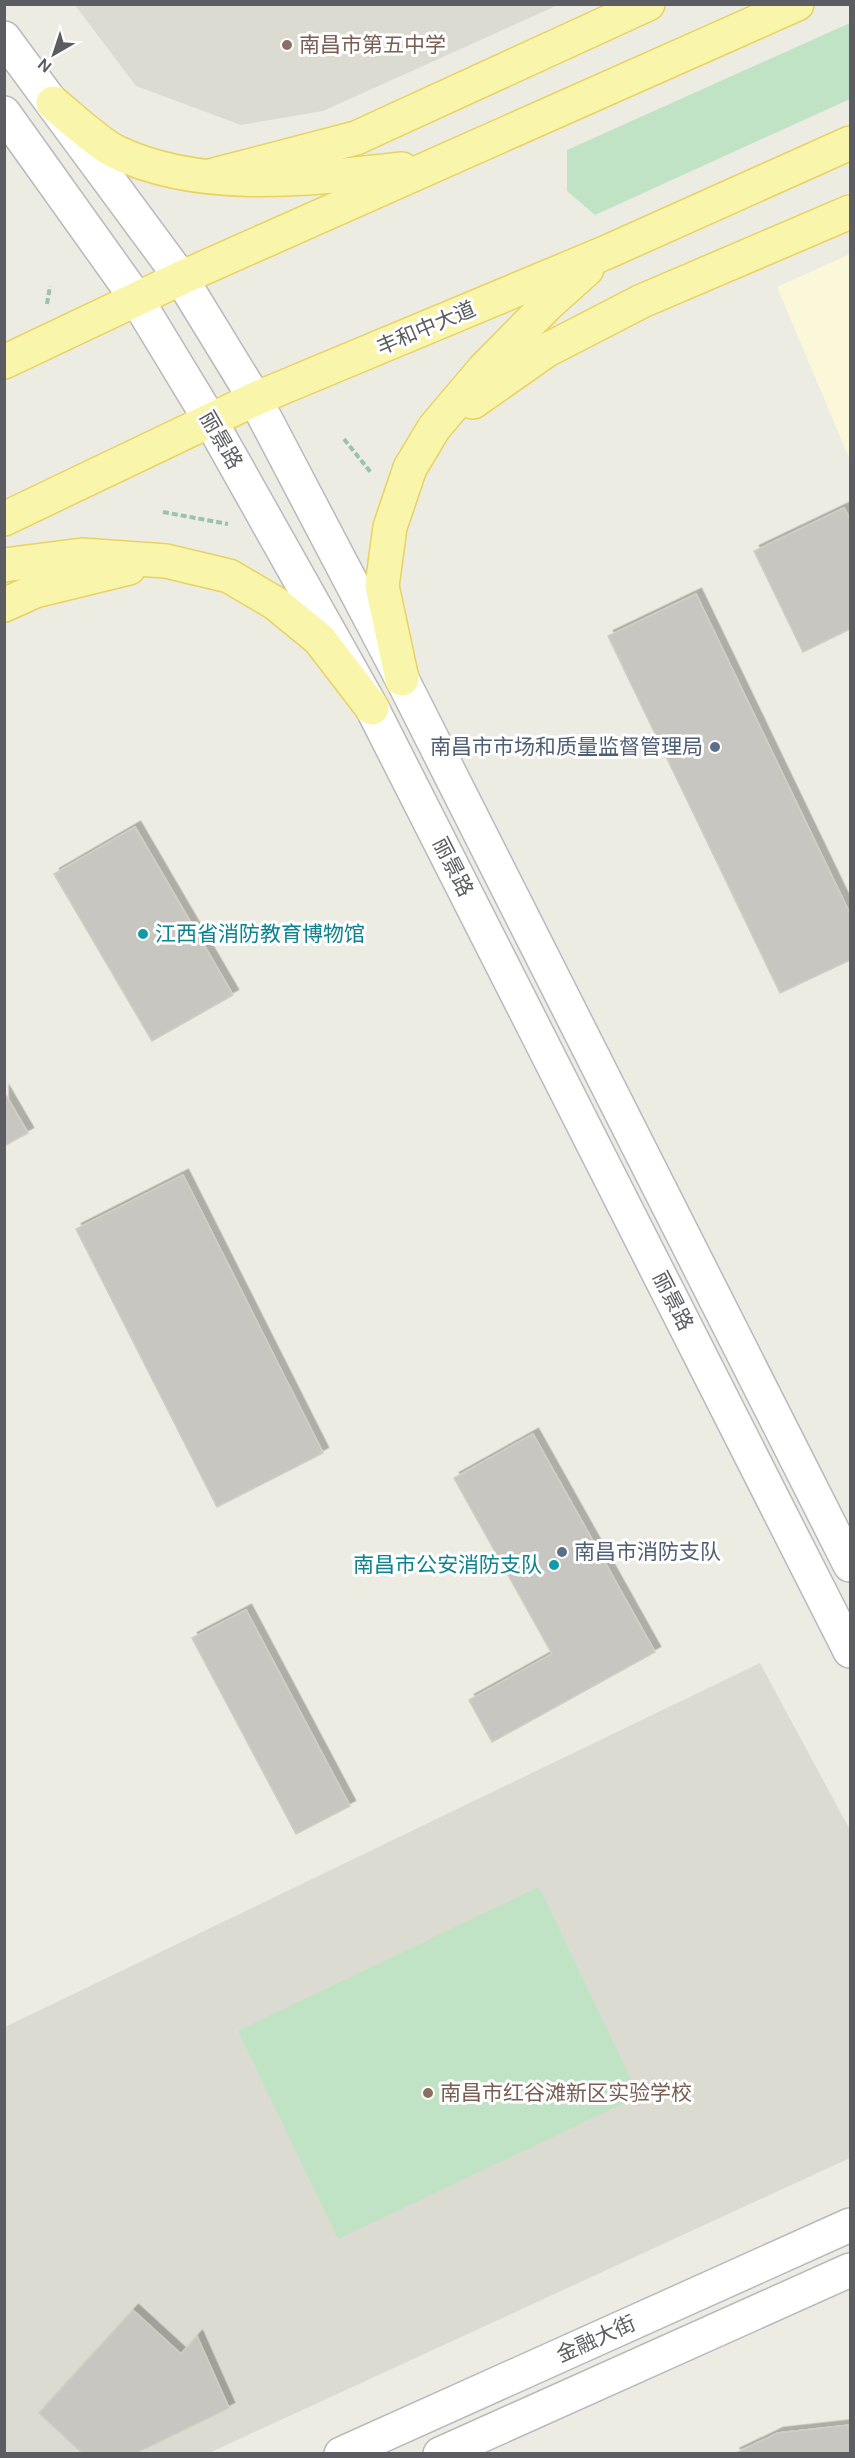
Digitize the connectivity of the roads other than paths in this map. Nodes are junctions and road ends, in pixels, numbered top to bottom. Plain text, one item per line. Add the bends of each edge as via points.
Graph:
1 (648, 4) edge
2 (797, 4) edge
3 (4, 38) edge
4 (53, 103) junction
5 (4, 113) edge
6 (850, 143) edge
7 (433, 166) junction
8 (210, 176) junction
9 (850, 212) edge
10 (607, 252) junction
11 (181, 278) junction
12 (136, 298) junction
13 (4, 362) edge
14 (255, 399) junction
15 (210, 420) junction
16 (434, 428) junction
17 (4, 519) edge
18 (166, 561) junction
19 (4, 565) edge
20 (4, 605) edge
21 (402, 679) junction
22 (372, 708) junction
23 (850, 1565) edge
24 (850, 1651) edge
25 (850, 2225) edge
26 (850, 2270) edge
27 (341, 2454) edge
28 (440, 2454) edge

1 - 8 main road via 356,138
2 - 7 main road
3 - 4 street, 丽景路
4 - 8 main road via 113,150 163,168
4 - 11 street, 丽景路
5 - 12 street, 丽景路
6 - 10 main road, 丰和中大道
7 - 8 main road via 308,180
7 - 11 main road
9 - 16 main road via 621,312 547,350
10 - 14 main road, 丰和中大道
10 - 16 main road via 546,306
11 - 12 main road
11 - 14 street, 丽景路
12 - 13 main road
12 - 15 street, 丽景路
14 - 15 main road, 丰和中大道
14 - 21 street, 丽景路
15 - 17 main road, 丰和中大道
15 - 22 street, 丽景路
16 - 21 main road via 410,468 390,527 382,586
18 - 19 main road via 82,555
18 - 20 main road via 35,591
18 - 22 main road via 229,576 275,603 319,639
21 - 23 street, 丽景路
22 - 24 street, 丽景路
25 - 27 street, 金融大街
26 - 28 street, 金融大街

